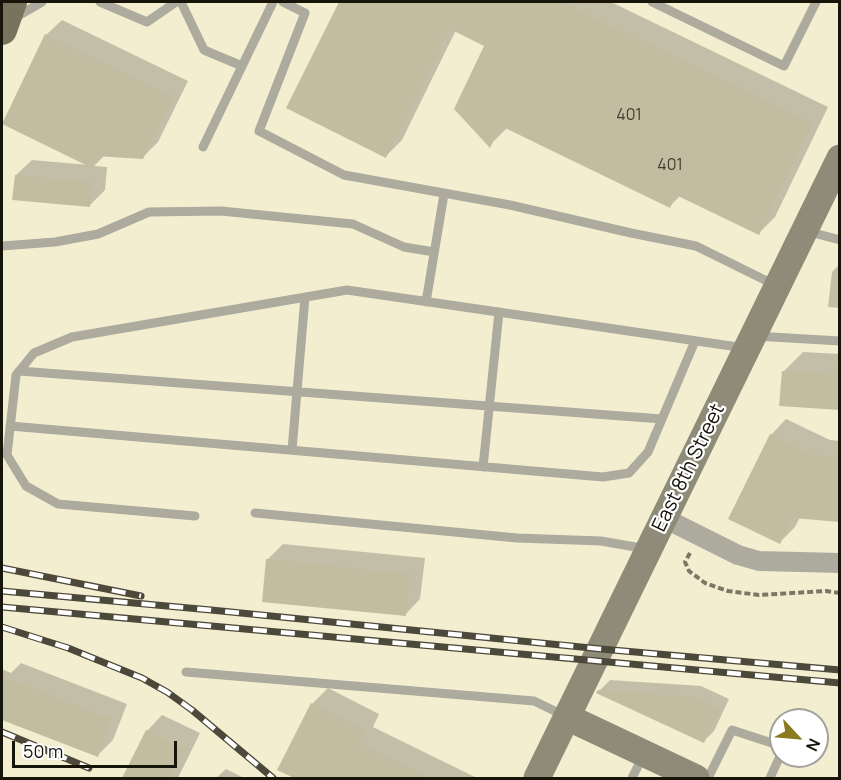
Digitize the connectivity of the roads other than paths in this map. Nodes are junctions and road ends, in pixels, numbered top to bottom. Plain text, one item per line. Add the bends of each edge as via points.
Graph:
1 (12, 2) edge
2 (42, 2) edge
3 (100, 2) edge
4 (176, 2) edge
5 (181, 2) edge
6 (273, 2) edge
7 (283, 2) edge
8 (652, 2) edge
9 (804, 2) edge
10 (815, 4) edge
11 (2, 28) edge
12 (242, 66) junction
13 (204, 147) dead end
14 (840, 158) edge
15 (444, 194) junction
16 (804, 231) junction
17 (840, 240) edge
18 (2, 246) edge
19 (434, 252) junction
20 (777, 286) junction
21 (305, 297) junction
22 (426, 302) junction
23 (499, 312) junction
24 (695, 341) junction
25 (840, 341) edge
26 (750, 342) junction
27 (19, 372) junction
28 (296, 392) junction
29 (490, 406) junction
30 (662, 419) junction
31 (10, 426) junction
32 (292, 450) junction
33 (483, 467) junction
34 (255, 513) dead end
35 (195, 516) dead end
36 (664, 518) junction
37 (649, 549) junction
38 (840, 563) edge
39 (186, 672) dead end
40 (567, 717) junction
41 (769, 742) edge
42 (644, 753) junction
43 (537, 778) edge
44 (632, 778) edge
45 (696, 778) edge
46 (708, 778) edge

1 - 11 main road, bridge
2 - 11 lane
3 - 4 lane via 147,22
5 - 12 lane via 204,50
6 - 12 lane
7 - 15 lane via 306,13 259,130 344,175
8 - 10 lane via 784,66
9 - 10 lane
12 - 13 lane
14 - 16 main road, East 8th Street
15 - 19 lane
15 - 20 lane via 696,246
16 - 17 lane
16 - 20 main road, East 8th Street
18 - 19 lane via 98,234 148,212 221,212 353,224 404,247
19 - 22 lane
20 - 26 main road, East 8th Street
21 - 22 lane via 346,290
21 - 27 lane via 72,337 34,353
21 - 28 lane
22 - 23 lane
23 - 24 lane
23 - 29 lane
24 - 26 lane
24 - 30 lane
25 - 26 lane
26 - 36 main road, East 8th Street
27 - 28 lane
27 - 31 lane
28 - 29 lane
28 - 32 lane
29 - 30 lane
29 - 33 lane
30 - 33 lane via 648,452 629,473 603,477
31 - 32 lane
31 - 35 lane via 7,455 26,486 58,504
32 - 33 lane
34 - 37 lane via 517,538 601,541
36 - 37 main road, East 8th Street
36 - 38 street via 738,555 759,561
37 - 40 main road, East 8th Street
39 - 40 lane via 534,701
40 - 42 main road
40 - 43 main road, East 8th Street
41 - 46 lane via 732,730
42 - 44 lane
42 - 45 main road

